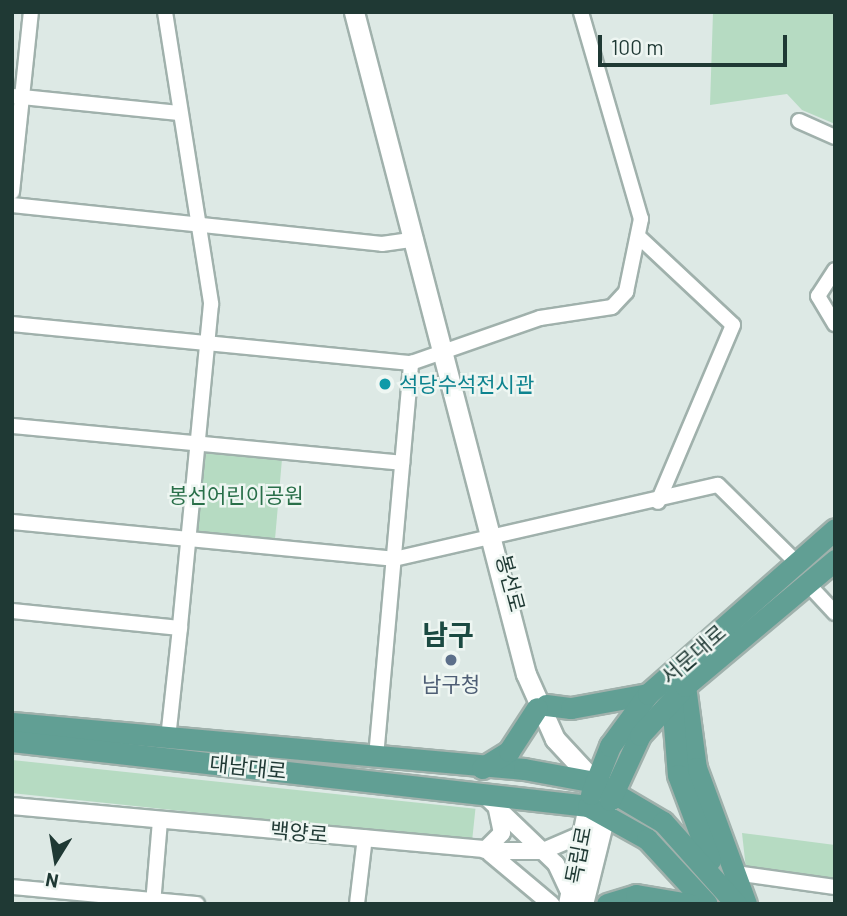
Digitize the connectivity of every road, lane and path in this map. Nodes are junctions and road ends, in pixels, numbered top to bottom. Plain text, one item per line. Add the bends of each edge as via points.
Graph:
1 (31, 12) edge
2 (165, 12) edge
3 (354, 12) edge
4 (581, 12) edge
5 (18, 96) edge
6 (179, 113) junction
7 (799, 121) dead end
8 (835, 137) edge
9 (12, 192) edge
10 (12, 205) edge
11 (197, 225) junction
12 (638, 236) junction
13 (416, 239) junction
14 (835, 270) edge
15 (12, 324) edge
16 (835, 324) edge
17 (209, 344) junction
18 (447, 356) junction
19 (411, 363) junction
20 (12, 426) edge
21 (199, 444) junction
22 (402, 463) junction
23 (657, 502) junction
24 (12, 522) edge
25 (835, 529) edge
26 (189, 539) junction
27 (496, 540) junction
28 (394, 559) junction
29 (835, 560) edge
30 (797, 563) junction
31 (807, 583) junction
32 (12, 611) edge
33 (835, 613) edge
34 (180, 628) junction
35 (678, 693) junction
36 (648, 694) junction
37 (542, 707) junction
38 (12, 723) edge
39 (169, 739) junction
40 (12, 741) edge
41 (376, 757) junction
42 (482, 768) junction
43 (603, 781) junction
44 (486, 796) junction
45 (12, 806) edge
46 (597, 808) junction
47 (160, 820) junction
48 (583, 834) junction
49 (365, 837) junction
50 (485, 850) junction
51 (543, 851) junction
52 (12, 887) edge
53 (835, 887) edge
54 (732, 889) edge
55 (574, 900) edge
56 (153, 902) edge
57 (197, 904) edge
58 (357, 904) edge
59 (551, 904) edge
60 (607, 904) edge
61 (689, 904) edge
62 (707, 904) edge
63 (746, 904) edge

1 - 5 street
2 - 6 street
3 - 13 main road, 봉선로
4 - 12 street via 641,219
5 - 6 street
5 - 9 street
6 - 11 street
7 - 8 street
10 - 11 street
11 - 13 street via 382,244
11 - 17 street via 211,304
12 - 18 street via 622,301 540,318
12 - 23 street via 733,325
13 - 18 main road, 봉선로
14 - 16 street via 818,296
15 - 17 street
17 - 19 street
17 - 21 street
18 - 19 street
18 - 27 main road, 봉선로
19 - 22 street
20 - 21 street
21 - 22 street
21 - 26 street
22 - 28 street
23 - 27 street
23 - 30 street via 718,485
24 - 26 street
25 - 30 main road, 서문대로
26 - 28 street
26 - 34 street
27 - 28 street
27 - 37 main road, 봉선로
28 - 41 street
29 - 31 main road, 서문대로
30 - 36 main road, 서문대로
31 - 33 street
31 - 35 main road, 서문대로
32 - 34 street
34 - 39 street
35 - 43 main road, 서문대로
35 - 54 main road via 678,775
36 - 37 main road via 571,708
36 - 43 main road, 서문대로 via 621,725
37 - 42 main road via 509,751
37 - 43 main road, 봉선로
38 - 39 main road, 대남대로
39 - 41 main road, 대남대로
40 - 44 main road, 대남대로
41 - 42 main road, 대남대로
42 - 43 main road, 대남대로
42 - 44 main road via 498,776 496,787
43 - 46 main road, 서문대로
43 - 54 main road, 대남대로 via 673,832
44 - 46 main road, 대남대로
44 - 50 street via 502,833
44 - 51 street
45 - 47 street, 백양로
46 - 48 main road, 독립로
46 - 55 main road, 독립로
46 - 62 main road, 대남대로 via 647,839
47 - 49 street, 백양로
47 - 56 street
48 - 51 street, 백양로
48 - 55 main road, 독립로
49 - 50 street, 백양로
49 - 58 street
50 - 51 street, 백양로
50 - 59 street, 독립로
51 - 55 street
52 - 56 street
53 - 54 street
54 - 63 main road
56 - 57 street
60 - 61 main road via 636,895

